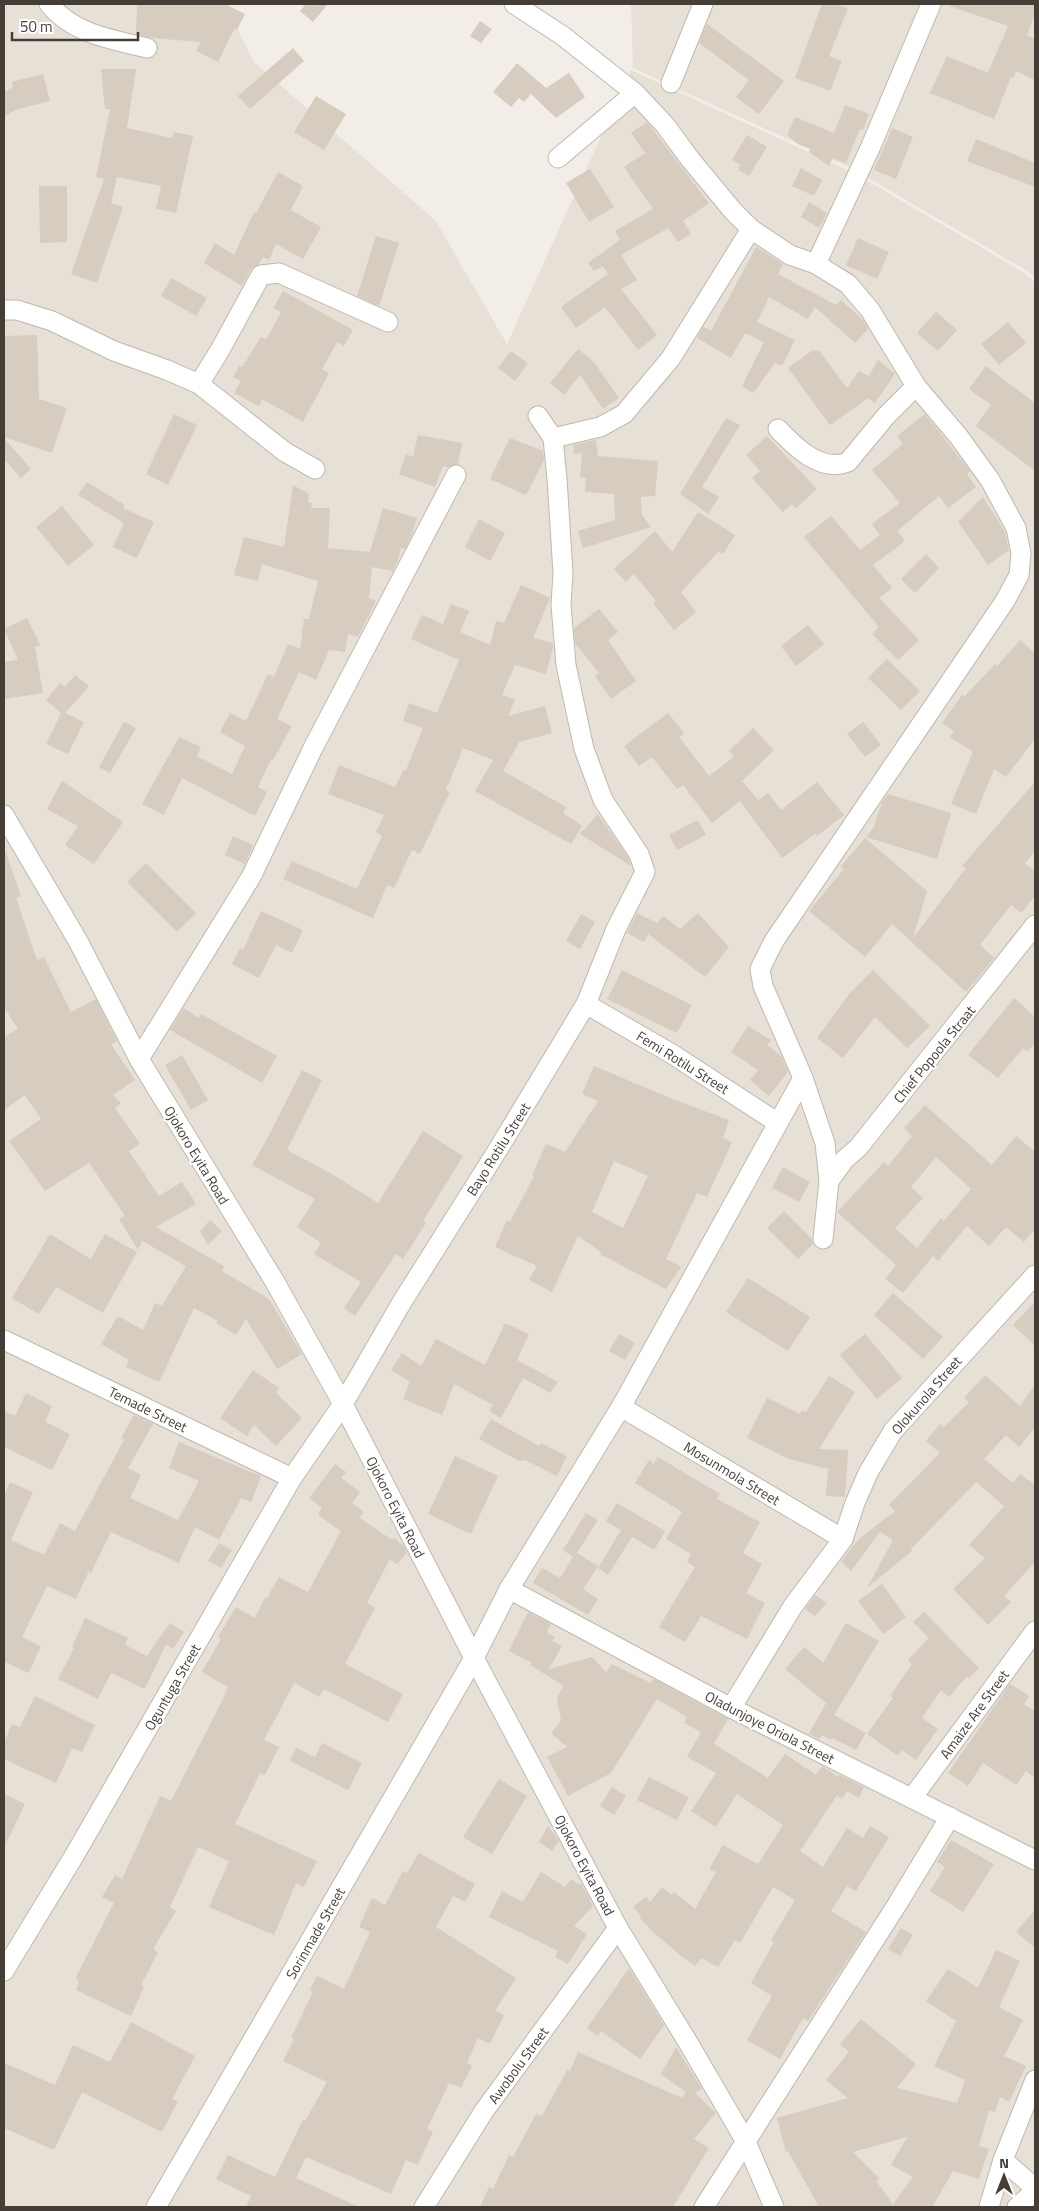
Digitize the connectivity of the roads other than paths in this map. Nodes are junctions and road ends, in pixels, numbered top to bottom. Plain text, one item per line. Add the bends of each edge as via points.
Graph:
1 (49, 4) edge
2 (514, 4) edge
3 (704, 4) edge
4 (931, 4) edge
5 (147, 48) dead end
6 (671, 83) dead end
7 (634, 93) junction
8 (558, 158) dead end
9 (751, 229) junction
10 (816, 264) junction
11 (4, 310) edge
12 (388, 322) dead end
13 (199, 384) junction
14 (916, 386) junction
15 (538, 416) dead end
16 (778, 429) dead end
17 (553, 438) junction
18 (315, 469) dead end
19 (456, 475) dead end
20 (1027, 579) edge
21 (4, 815) edge
22 (1035, 925) edge
23 (586, 1004) junction
24 (139, 1059) junction
25 (803, 1078) junction
26 (778, 1123) junction
27 (829, 1181) junction
28 (823, 1239) dead end
29 (1034, 1281) edge
30 (4, 1340) edge
31 (343, 1404) junction
32 (621, 1407) junction
33 (292, 1478) junction
34 (843, 1539) junction
35 (509, 1589) junction
36 (1035, 1631) edge
37 (474, 1658) junction
38 (731, 1708) junction
39 (912, 1798) junction
40 (950, 1817) junction
41 (1035, 1860) edge
42 (618, 1928) junction
43 (4, 1971) edge
44 (1035, 2080) edge
45 (746, 2142) junction
46 (1003, 2160) junction
47 (1035, 2189) edge
48 (156, 2207) edge
49 (424, 2207) edge
50 (704, 2207) edge
51 (774, 2207) edge
52 (989, 2207) edge
53 (1017, 2207) edge

1 - 5 street via 85,32
2 - 7 street via 563,36
3 - 6 street
4 - 10 street via 871,146
7 - 8 street
7 - 9 street via 665,125 733,212
9 - 10 street via 790,255
9 - 17 street via 671,358 624,414 600,427
10 - 14 street via 848,284 870,310
11 - 13 street via 17,310 52,320 114,350
12 - 13 street via 279,273 261,275
13 - 18 street via 285,452
14 - 16 street via 848,462 840,465 809,457
14 - 20 street via 990,480 1016,528
15 - 17 street
17 - 23 street, Bayo Rotilu Street via 566,665 584,749 596,783 603,800 644,865 645,872 616,929
19 - 24 street via 251,877
20 - 25 street, Chief Popoola Straat via 1005,601 774,941 760,969 769,1002
21 - 24 street, Ojokoro Eyita Road via 78,941
22 - 27 street, Chief Popoola Straat
23 - 26 street, Femi Rotilu Street via 672,1054
23 - 31 street, Bayo Rotilu Street via 402,1302
24 - 31 street, Ojokoro Eyita Road via 275,1282
25 - 26 street, Sorinmade Street
25 - 27 street, Chief Popoola Straat via 825,1143
26 - 32 street, Sorinmade Street
27 - 28 street, Chief Popoola Straat
29 - 34 street, Olokunola Street via 893,1431 868,1473
30 - 33 street, Temade Street
31 - 33 street, Oguntuga Street
31 - 37 street, Ojokoro Eyita Road
32 - 34 street, Mosunmola Street
32 - 35 street, Sorinmade Street
33 - 43 street, Oguntuga Street
34 - 38 street, Olokunola Street via 793,1606
35 - 37 street, Sorinmade Street
35 - 38 street, Oladunjoye Oriola Street
36 - 39 street, Amaize Are Street
37 - 42 street, Ojokoro Eyita Road
37 - 48 street, Sorinmade Street
38 - 39 street, Oladunjoye Oriola Street
39 - 40 street, Oladunjoye Oriola Street
40 - 41 street, Oladunjoye Oriola Street
40 - 45 street
42 - 45 street, Ojokoro Eyita Road
42 - 49 street, Awobolu Street via 484,2111
44 - 46 street
45 - 50 street
45 - 51 street, Ojokoro Eyita Road
46 - 47 street
46 - 52 street
47 - 53 street

